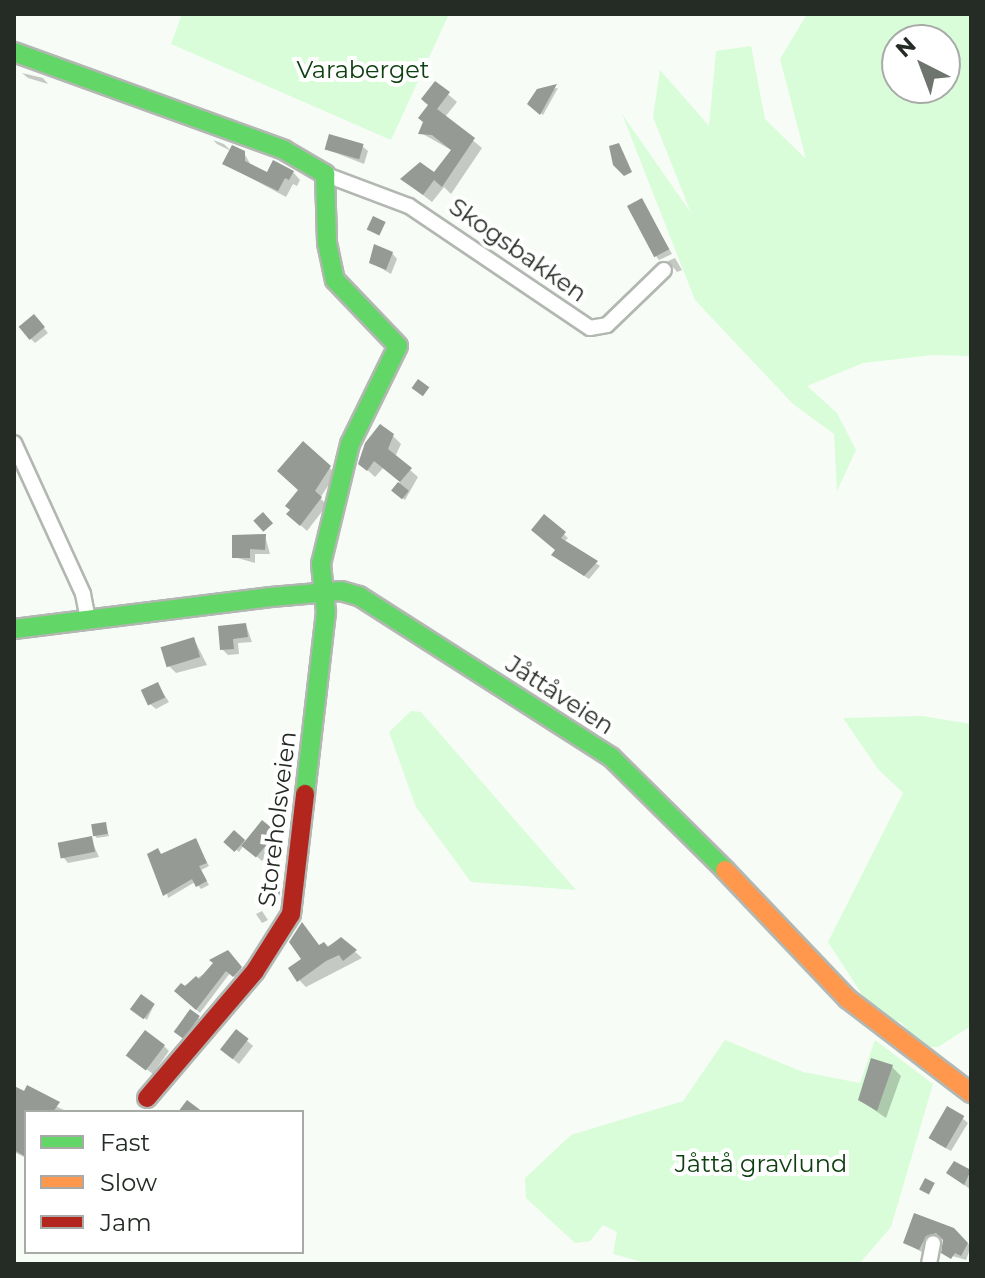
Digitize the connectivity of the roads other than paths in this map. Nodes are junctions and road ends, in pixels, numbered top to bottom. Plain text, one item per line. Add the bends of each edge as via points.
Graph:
1 (14, 52) edge
2 (329, 176) junction
3 (664, 270) dead end
4 (14, 443) edge
5 (322, 593) junction
6 (88, 620) junction
7 (14, 629) edge
8 (971, 1093) edge
9 (147, 1098) dead end
10 (933, 1243) dead end
11 (929, 1264) edge

1 - 2 street, Skogsbakken via 284,150
2 - 3 street, Skogsbakken via 409,206 590,328 607,325
2 - 5 street via 326,226 335,280 398,348 350,444 321,564
4 - 6 street via 83,594
5 - 6 street, Jåttåveien
5 - 8 street, Jåttåveien via 341,591 389,612 611,757 668,809 848,999
5 - 9 street, Storeholsveien via 326,612 291,914 255,971
6 - 7 street, Jåttåveien
10 - 11 street

